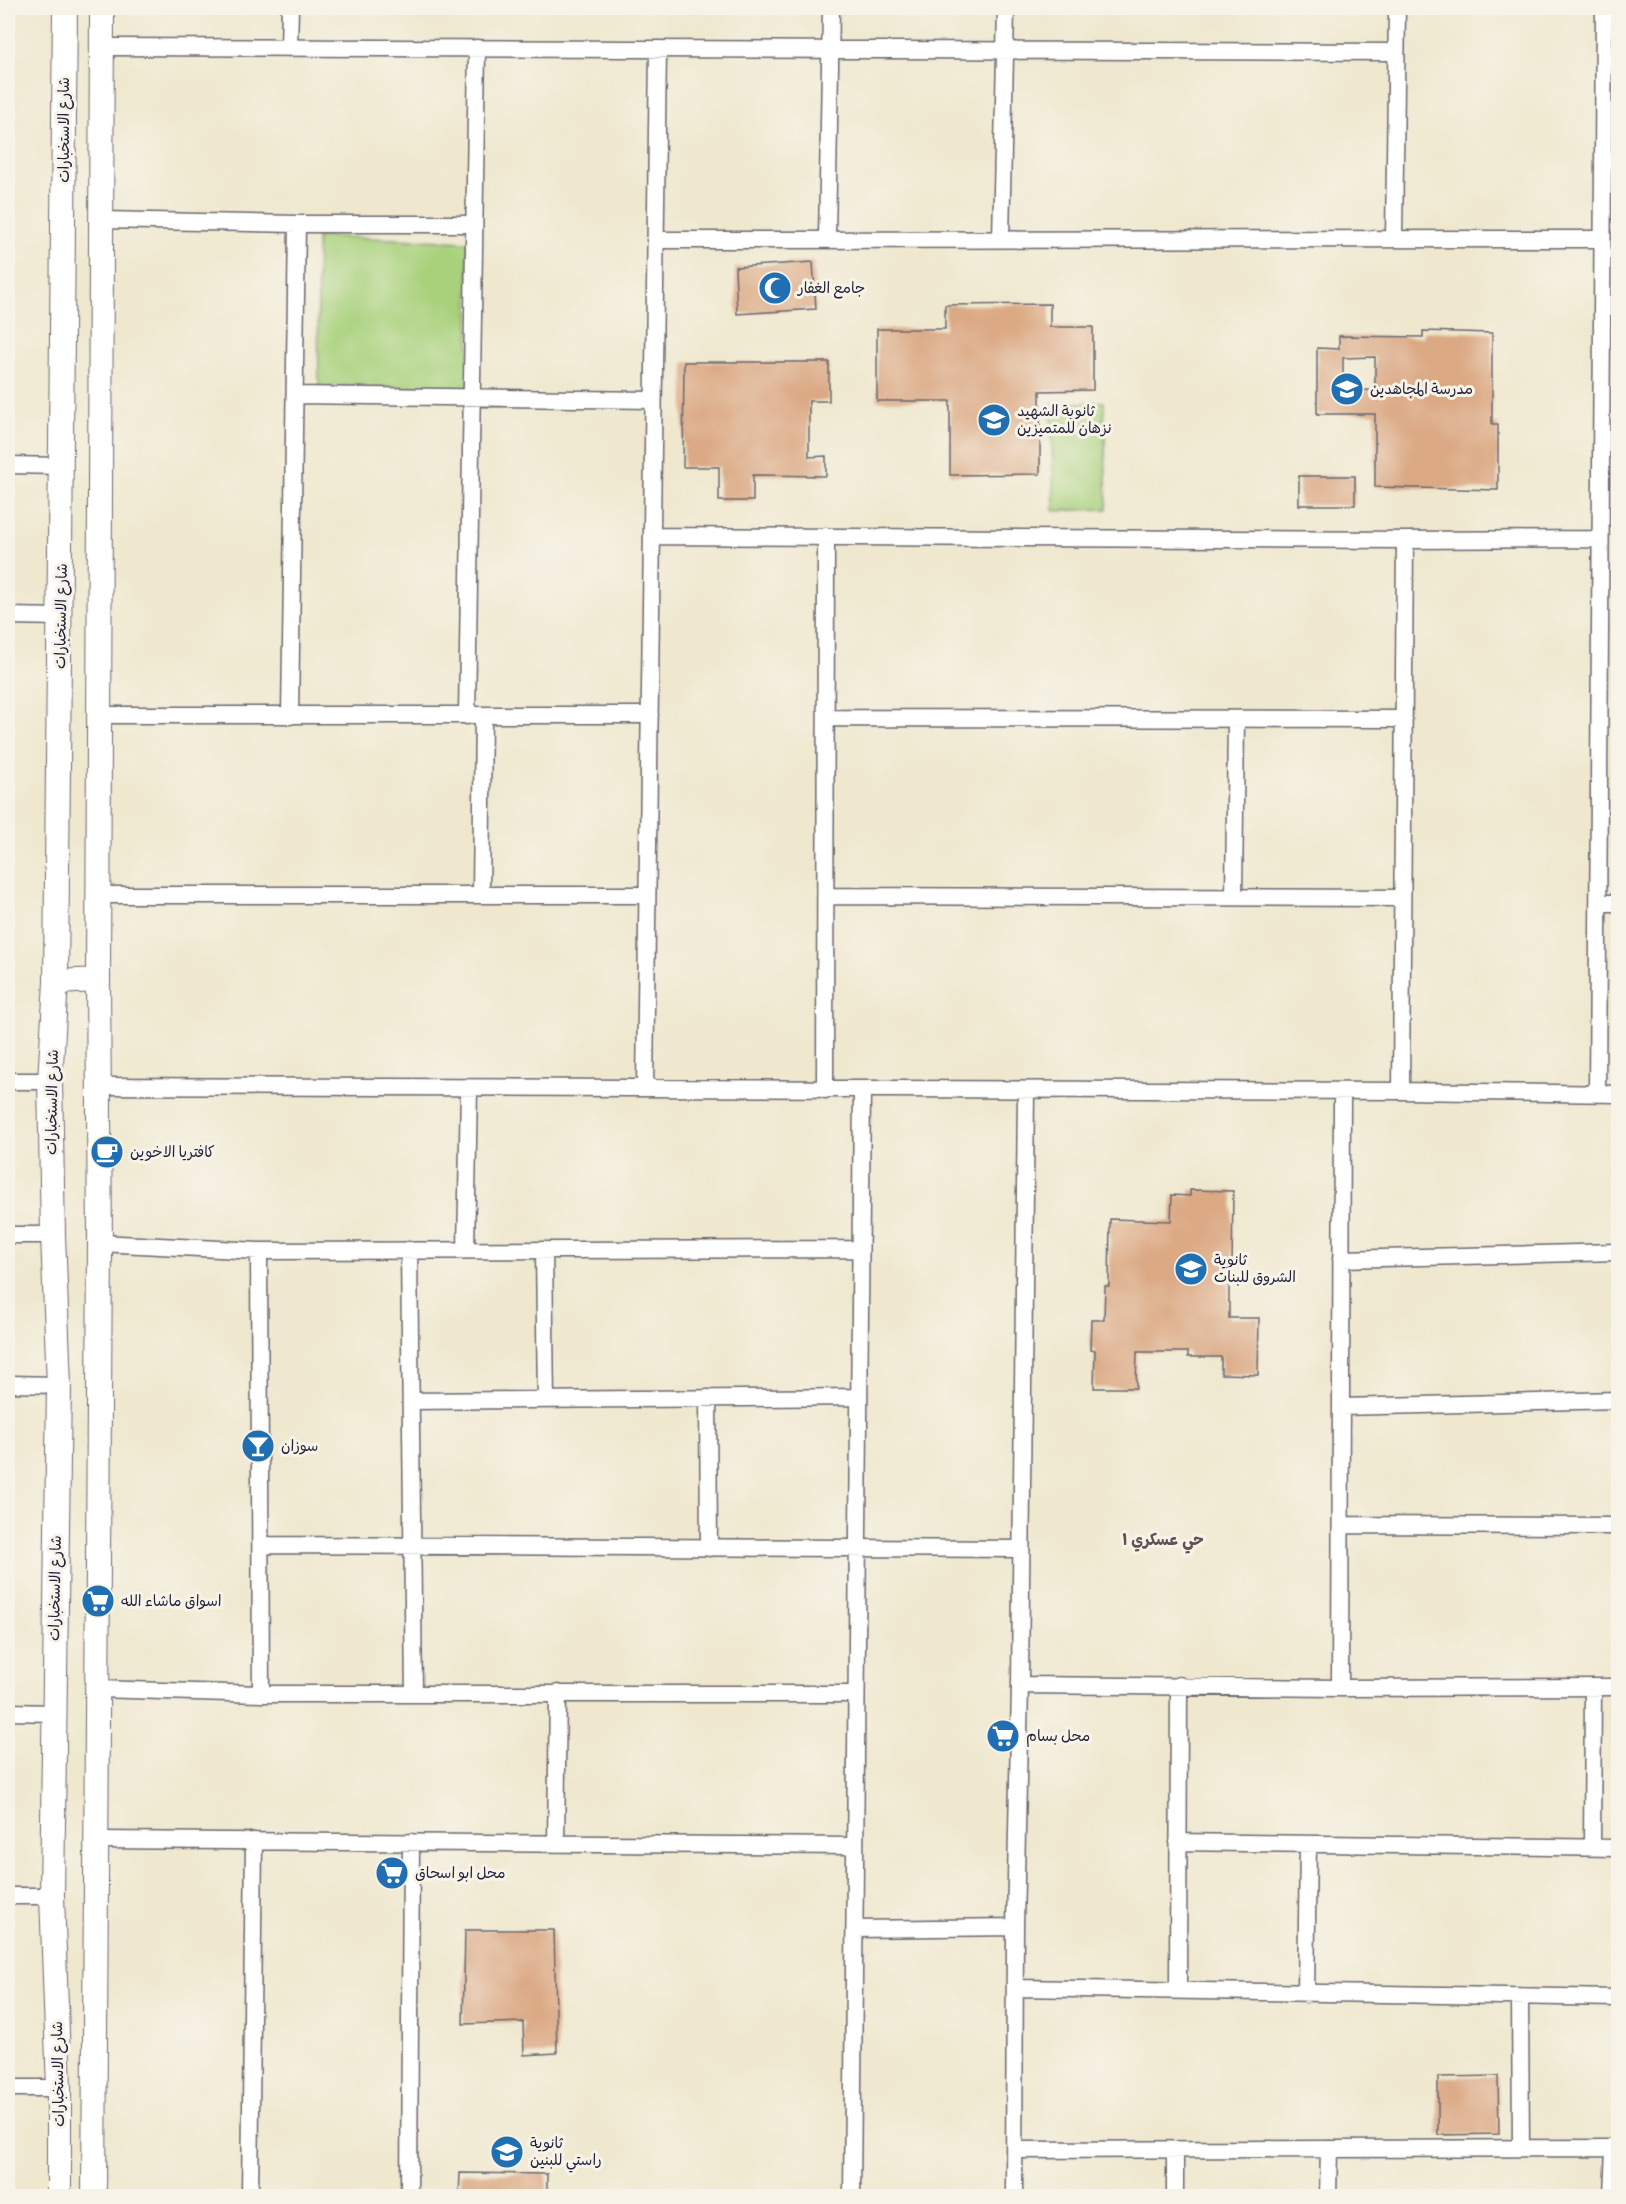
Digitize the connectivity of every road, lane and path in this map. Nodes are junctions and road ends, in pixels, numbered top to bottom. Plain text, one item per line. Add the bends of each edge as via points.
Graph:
1 (65, 8) edge
2 (102, 8) edge
3 (290, 8) edge
4 (831, 8) edge
5 (1006, 8) edge
6 (1397, 8) edge
7 (1604, 8) edge
8 (102, 47) junction
9 (289, 48) junction
10 (477, 48) junction
11 (658, 49) junction
12 (830, 50) junction
13 (1005, 51) junction
14 (1396, 52) junction
15 (1611, 54) edge
16 (102, 220) junction
17 (297, 224) junction
18 (474, 224) junction
19 (1394, 238) junction
20 (827, 239) junction
21 (1001, 239) junction
22 (1602, 239) junction
23 (656, 240) junction
24 (295, 395) junction
25 (472, 397) junction
26 (654, 400) junction
27 (1601, 406) junction
28 (1618, 406) edge
29 (8, 465) edge
30 (62, 466) junction
31 (652, 536) junction
32 (826, 536) junction
33 (1600, 539) junction
34 (1405, 540) junction
35 (8, 616) edge
36 (61, 617) junction
37 (99, 715) junction
38 (475, 715) junction
39 (650, 715) junction
40 (290, 716) junction
41 (826, 718) junction
42 (1236, 719) junction
43 (1404, 719) junction
44 (99, 895) junction
45 (481, 895) junction
46 (647, 895) junction
47 (826, 896) junction
48 (1234, 897) junction
49 (1402, 898) junction
50 (1598, 903) junction
51 (1618, 903) edge
52 (98, 980) junction
53 (56, 982) junction
54 (8, 1081) edge
55 (50, 1081) junction
56 (98, 1086) junction
57 (469, 1088) junction
58 (645, 1088) junction
59 (862, 1089) junction
60 (825, 1090) junction
61 (1026, 1090) junction
62 (1342, 1091) junction
63 (1401, 1091) junction
64 (1597, 1094) junction
65 (1618, 1094) edge
66 (8, 1235) edge
67 (53, 1235) junction
68 (100, 1243) junction
69 (860, 1249) junction
70 (409, 1250) junction
71 (466, 1250) junction
72 (544, 1250) junction
73 (259, 1251) junction
74 (1618, 1252) edge
75 (1341, 1259) junction
76 (8, 1384) edge
77 (59, 1385) junction
78 (859, 1397) junction
79 (708, 1398) junction
80 (546, 1400) junction
81 (1618, 1400) edge
82 (411, 1401) junction
83 (1341, 1407) junction
84 (1341, 1525) junction
85 (1618, 1526) edge
86 (261, 1545) junction
87 (412, 1546) junction
88 (709, 1548) junction
89 (857, 1549) junction
90 (1021, 1549) junction
91 (1020, 1685) junction
92 (1179, 1686) junction
93 (1593, 1687) junction
94 (1618, 1687) edge
95 (1340, 1688) junction
96 (97, 1689) junction
97 (558, 1693) junction
98 (261, 1694) junction
99 (414, 1694) junction
100 (856, 1694) junction
101 (8, 1712) edge
102 (53, 1713) junction
103 (97, 1840) junction
104 (254, 1841) junction
105 (411, 1842) junction
106 (1178, 1842) junction
107 (556, 1843) junction
108 (1308, 1844) junction
109 (855, 1846) junction
110 (1592, 1848) junction
111 (1618, 1848) edge
112 (8, 1896) edge
113 (52, 1896) junction
114 (1014, 1927) junction
115 (855, 1929) junction
116 (1016, 1988) junction
117 (1178, 1991) junction
118 (1306, 1994) junction
119 (1520, 1998) junction
120 (1618, 1998) edge
121 (8, 2088) edge
122 (59, 2088) junction
123 (1521, 2148) junction
124 (1616, 2148) edge
125 (1329, 2149) junction
126 (1015, 2150) junction
127 (1175, 2150) junction
128 (60, 2196) edge
129 (94, 2196) edge
130 (250, 2196) edge
131 (409, 2196) edge
132 (852, 2196) edge
133 (1014, 2196) edge
134 (1175, 2196) edge
135 (1328, 2196) edge
136 (1612, 2196) edge

1 - 30 main road, شارع الاستخبارات
2 - 8 main road
3 - 9 street
4 - 12 street
5 - 13 street
6 - 14 street
7 - 15 street
8 - 9 street
8 - 16 main road
9 - 10 street
10 - 11 street
10 - 18 street
11 - 12 street
11 - 23 street
12 - 13 street
12 - 20 street
13 - 14 street
13 - 21 street
14 - 19 street
15 - 22 street
16 - 17 street
16 - 37 main road
17 - 18 street
17 - 24 street
18 - 25 street
19 - 21 street
19 - 22 street
20 - 21 street
20 - 23 street
22 - 27 street
23 - 26 street
24 - 25 street
24 - 40 street
25 - 26 street
25 - 38 street
26 - 31 street
27 - 28 street
27 - 33 street
29 - 30 street
30 - 36 main road, شارع الاستخبارات
31 - 32 street
31 - 39 street
32 - 34 street
32 - 41 street
33 - 34 street
33 - 50 street
34 - 43 street
35 - 36 street
36 - 53 main road, شارع الاستخبارات
37 - 40 street
37 - 44 main road
38 - 39 street
38 - 40 street
38 - 45 street
39 - 46 street
41 - 42 street
41 - 47 street
42 - 43 street
42 - 48 street
43 - 49 street
44 - 45 street
44 - 52 main road
45 - 46 street
46 - 58 street
47 - 48 street
47 - 60 street
48 - 49 street
49 - 63 street
50 - 51 street
50 - 64 street
52 - 53 main road
52 - 56 main road
53 - 55 main road, شارع الاستخبارات
54 - 55 street
55 - 67 main road, شارع الاستخبارات
56 - 57 street
56 - 68 main road
57 - 58 street
57 - 71 street
58 - 60 street
59 - 60 street
59 - 61 street
59 - 69 street
61 - 62 street
61 - 90 street
62 - 63 street
62 - 75 street
63 - 64 street
64 - 65 street
66 - 67 street
67 - 77 main road, شارع الاستخبارات
68 - 73 street
68 - 96 main road
69 - 72 street
69 - 78 street
70 - 71 street
70 - 73 street
70 - 82 street
71 - 72 street
72 - 80 street
73 - 86 street
74 - 75 street
75 - 83 street
76 - 77 street
77 - 102 main road, شارع الاستخبارات
78 - 79 street
78 - 89 street
79 - 80 street
79 - 88 street
80 - 82 street
81 - 83 street
82 - 87 street
83 - 84 street
84 - 85 street
84 - 95 street
86 - 87 street
86 - 98 street
87 - 88 street
87 - 99 street
88 - 89 street
89 - 90 street
89 - 100 street
90 - 91 street
91 - 92 street
91 - 114 street
92 - 95 street
92 - 106 street
93 - 94 street
93 - 95 street
93 - 110 street
96 - 98 street
96 - 103 main road
97 - 99 street
97 - 100 street
97 - 107 street
98 - 99 street
100 - 109 street
101 - 102 street
102 - 113 main road, شارع الاستخبارات
103 - 104 street
103 - 129 main road
104 - 105 street
104 - 130 street
105 - 107 street
105 - 131 street
106 - 108 street
106 - 117 street
107 - 109 street
108 - 110 street
108 - 118 street
109 - 115 street
110 - 111 street
112 - 113 street
113 - 122 main road, شارع الاستخبارات
114 - 115 street
114 - 116 street
115 - 132 street
116 - 117 street
116 - 126 street
117 - 118 street
118 - 119 street
119 - 120 street
119 - 123 street
121 - 122 street
122 - 128 main road, شارع الاستخبارات
123 - 124 street
123 - 125 street
124 - 136 street
125 - 127 street
125 - 135 street
126 - 127 street
126 - 133 street
127 - 134 street

